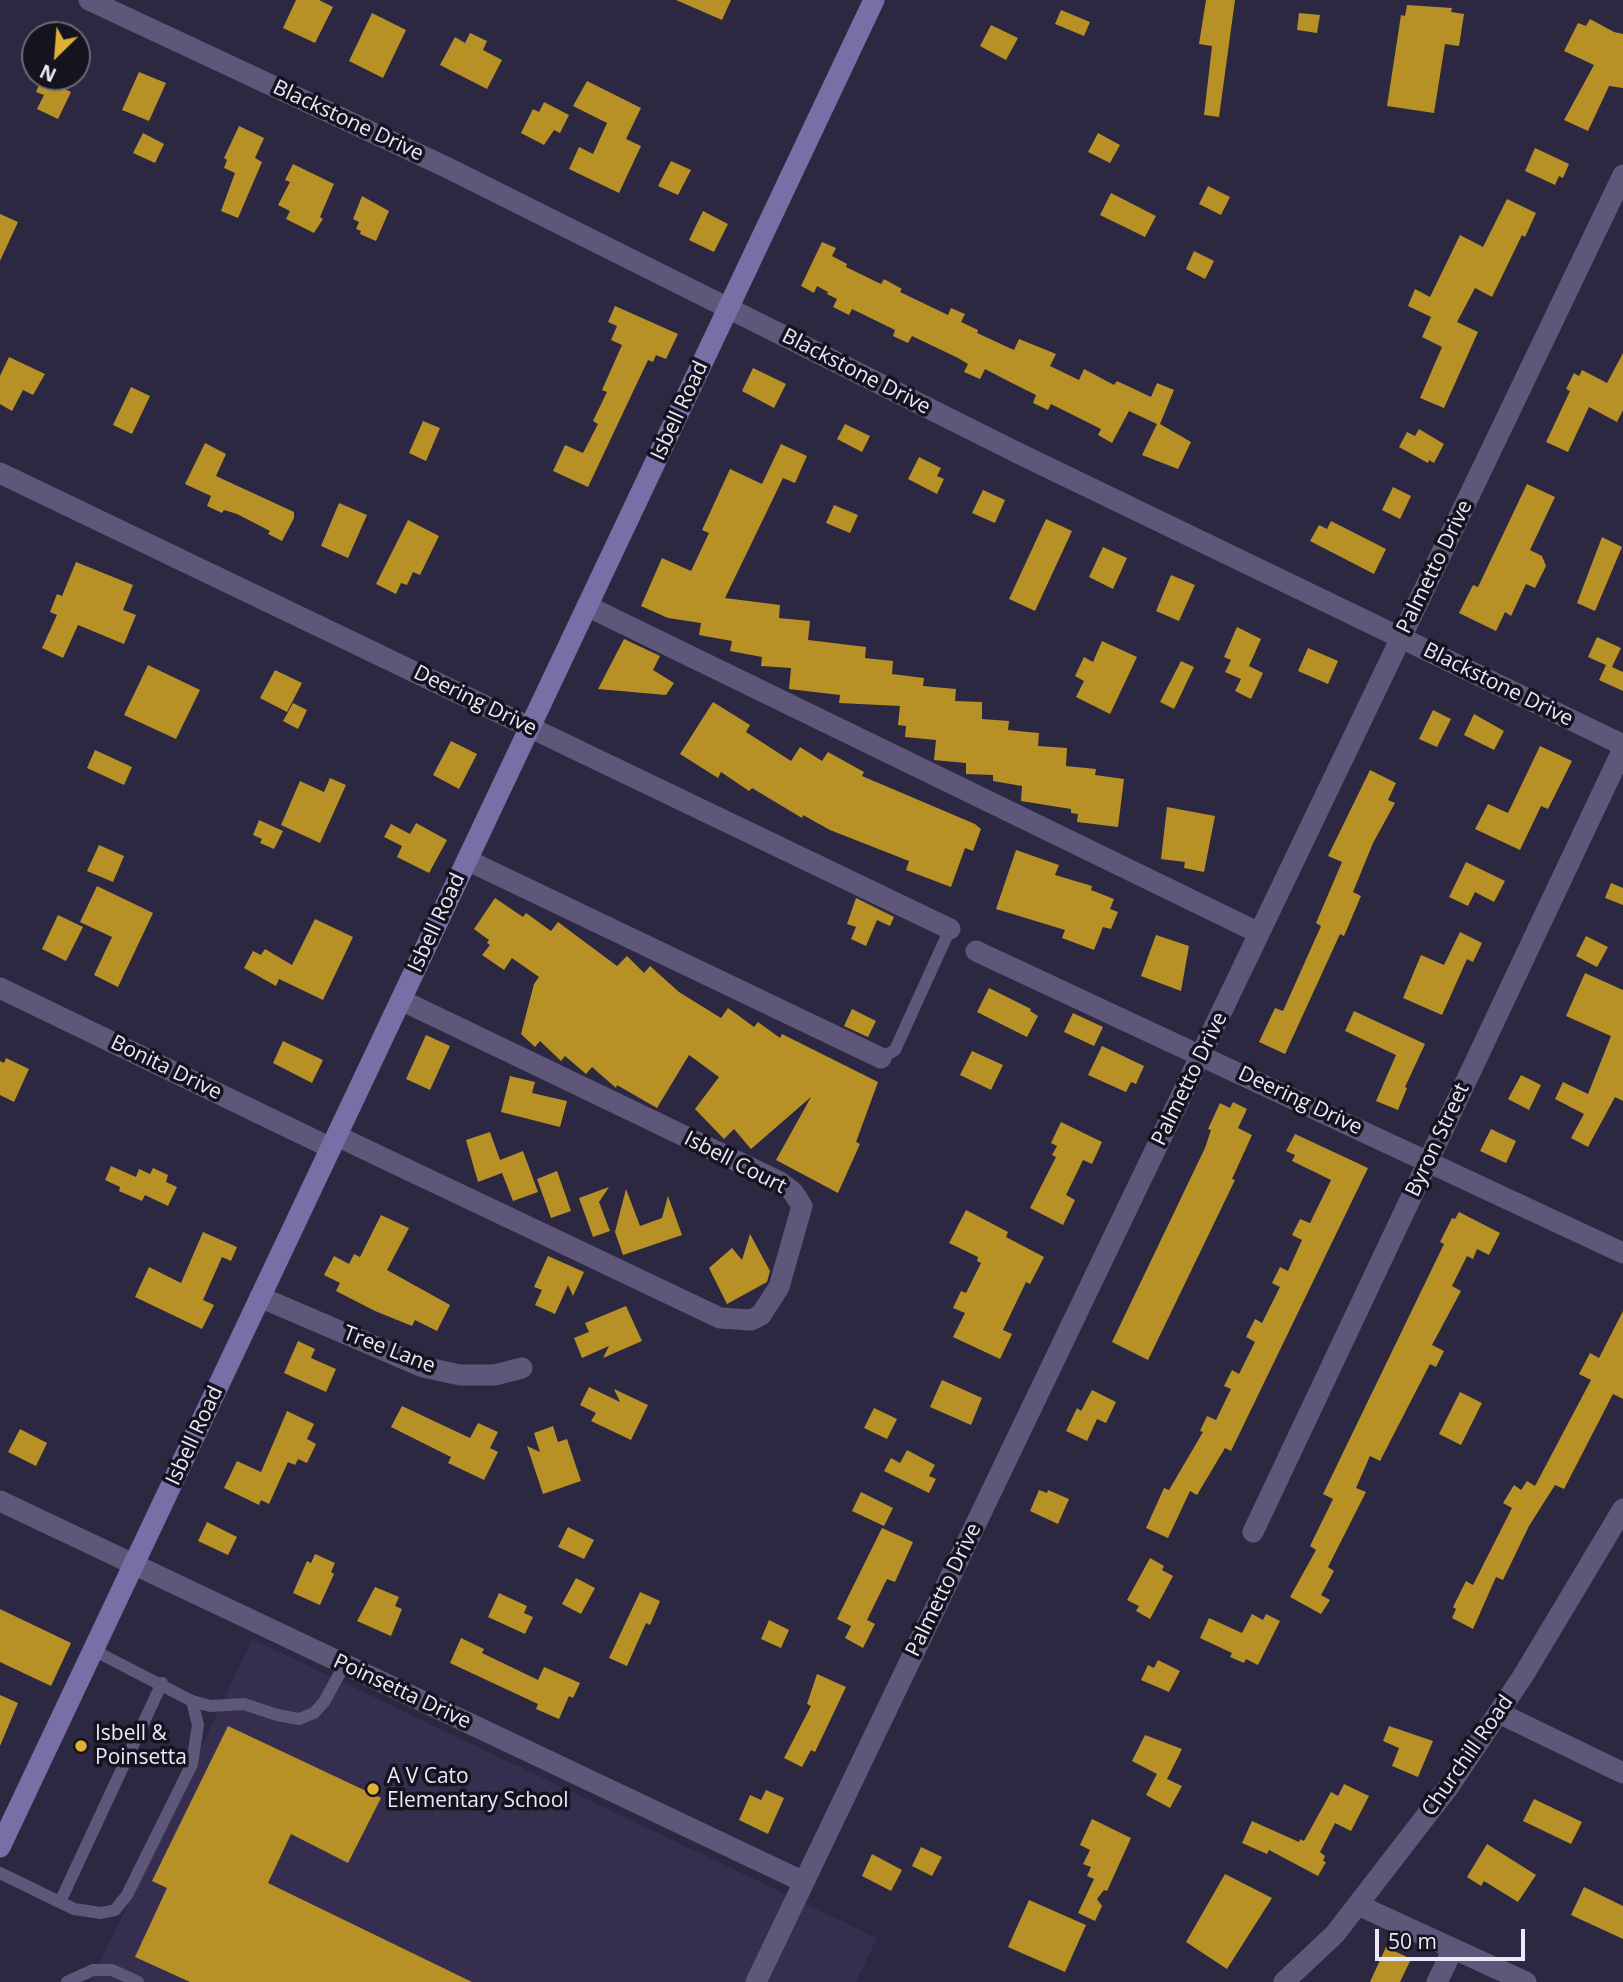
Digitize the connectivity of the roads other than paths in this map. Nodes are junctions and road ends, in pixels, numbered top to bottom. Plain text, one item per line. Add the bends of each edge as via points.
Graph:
1 (89, 0) edge
2 (874, 0) edge
3 (1623, 175) edge
4 (729, 307) junction
5 (0, 473) edge
6 (587, 606) junction
7 (1401, 638) junction
8 (530, 727) junction
9 (1623, 747) edge
10 (467, 860) junction
11 (950, 929) joint
12 (1259, 933) junction
13 (976, 951) dead end
14 (0, 988) edge
15 (401, 1000) junction
16 (1201, 1055) junction
17 (881, 1058) joint
18 (334, 1142) junction
19 (1428, 1161) junction
20 (1623, 1253) edge
21 (260, 1297) junction
22 (522, 1368) dead end
23 (0, 1501) edge
24 (1623, 1509) edge
25 (1252, 1532) dead end
26 (134, 1564) junction
27 (93, 1650) junction
28 (345, 1664) junction
29 (162, 1684) junction
30 (192, 1701) junction
31 (1499, 1713) junction
32 (1623, 1773) edge
33 (0, 1847) edge
34 (0, 1874) edge
35 (804, 1882) junction
36 (60, 1902) junction
37 (1358, 1905) junction
38 (1453, 1949) junction
39 (66, 1982) edge
40 (138, 1982) edge
41 (756, 1982) edge
42 (1284, 1982) edge
43 (1437, 1982) edge
44 (1526, 1982) edge

1 - 4 street, Blackstone Drive via 446,167
2 - 4 street, Isbell Road
3 - 7 street, Palmetto Drive
4 - 6 street, Isbell Road
4 - 7 street, Blackstone Drive
5 - 8 street, Deering Drive
6 - 8 street, Isbell Road
6 - 12 street
7 - 9 street, Blackstone Drive
7 - 12 street, Palmetto Drive
8 - 10 street, Isbell Road
8 - 11 street, Deering Drive
9 - 19 street, Byron Street
10 - 15 street, Isbell Road
10 - 17 street
11 - 17 lane via 894,1050
12 - 16 street, Palmetto Drive
13 - 16 street, Deering Drive
14 - 18 street, Bonita Drive
15 - 18 street, Isbell Road
15 - 18 street, Isbell Court via 793,1192 802,1206 779,1287 761,1315 751,1320 720,1318
16 - 19 street, Deering Drive
16 - 35 street, Palmetto Drive
18 - 21 street, Isbell Road
19 - 20 street, Deering Drive
19 - 25 street, Byron Street
21 - 22 street, Tree Lane via 423,1367 460,1375 495,1375
21 - 26 street, Isbell Road
23 - 26 street, Poinsetta Drive
24 - 31 street, Churchill Road
26 - 27 street, Isbell Road
26 - 28 street, Poinsetta Drive
27 - 29 lane
27 - 33 street, Isbell Road
28 - 30 lane via 324,1702 299,1719 244,1703 210,1706
28 - 35 street, Poinsetta Drive
29 - 30 lane
29 - 36 lane
30 - 36 lane via 198,1725 192,1763 127,1895 115,1910 101,1913
31 - 32 street
31 - 37 street, Churchill Road
34 - 36 lane
35 - 41 street, Palmetto Drive
37 - 38 street
37 - 42 street, Churchill Road via 1335,1934
38 - 43 street
38 - 44 street
39 - 40 lane via 93,1970 112,1970

